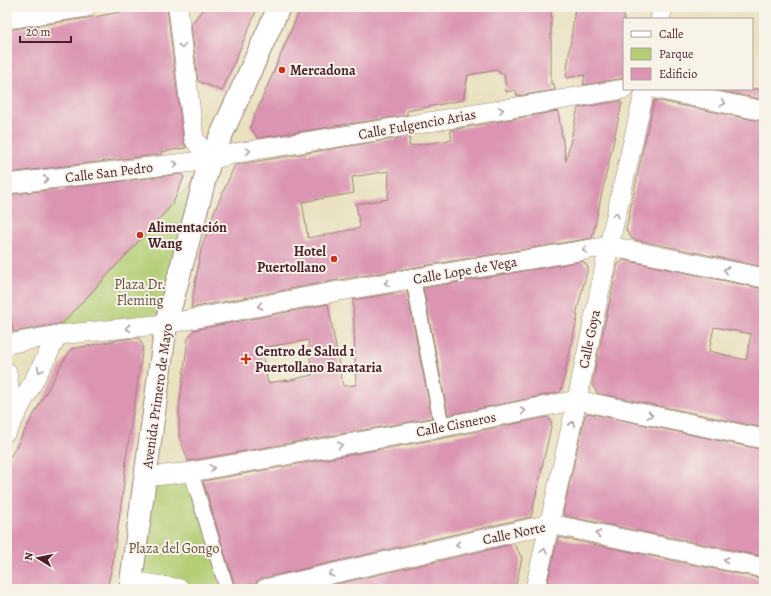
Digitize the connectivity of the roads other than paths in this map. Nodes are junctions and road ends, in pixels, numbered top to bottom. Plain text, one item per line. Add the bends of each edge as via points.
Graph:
1 (86, 7) edge
2 (178, 7) edge
3 (279, 7) edge
4 (663, 7) edge
5 (660, 18) edge
6 (7, 19) edge
7 (623, 89) edge
8 (645, 90) edge
9 (662, 90) edge
10 (764, 111) edge
11 (210, 160) junction
12 (7, 184) edge
13 (609, 246) junction
14 (764, 278) edge
15 (413, 279) junction
16 (166, 324) junction
17 (58, 335) junction
18 (7, 344) edge
19 (7, 372) edge
20 (577, 400) junction
21 (10, 425) edge
22 (442, 427) junction
23 (764, 439) edge
24 (191, 472) junction
25 (146, 477) junction
26 (550, 524) junction
27 (764, 568) edge
28 (131, 585) edge
29 (180, 589) edge
30 (227, 589) edge
31 (265, 589) edge
32 (535, 589) edge

1 - 6 street
2 -> 11 street via 194,139
3 - 11 street, Avenida Primero de Mayo
4 - 5 street
11 -> 7 street, Calle Fulgencio Arias via 236,153
13 -> 8 street, Calle Goya
9 -> 10 street
12 -> 11 street, Calle San Pedro
11 - 16 street, Avenida Primero de Mayo
14 -> 13 street, Calle Lope de Vega
13 -> 15 street, Calle Lope de Vega
13 - 20 street, Calle Goya
15 -> 16 street, Calle Lope de Vega
15 - 22 street
16 -> 17 street
16 - 25 street, Avenida Primero de Mayo
17 - 18 street
17 -> 21 street
19 - 21 street
22 -> 20 street, Calle Cisneros
20 -> 23 street, Calle Cisneros
26 -> 20 street, Calle Goya
24 -> 22 street, Calle Cisneros
24 - 25 street, Calle Cisneros
24 - 30 street
25 - 28 street, Avenida Primero de Mayo
27 -> 26 street, Calle Norte
26 -> 31 street, Calle Norte
32 -> 26 street, Calle Goya
28 - 29 street

